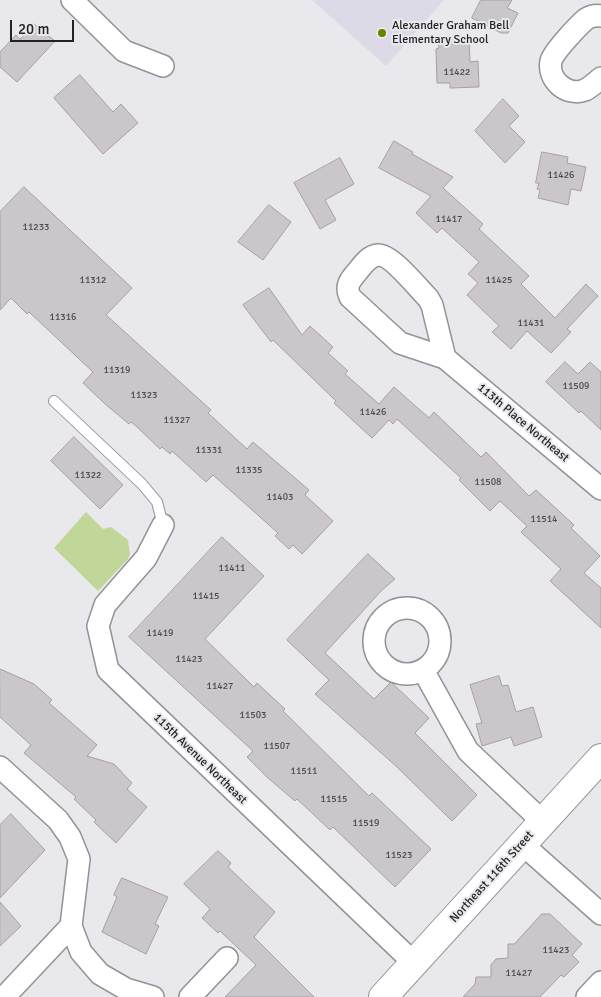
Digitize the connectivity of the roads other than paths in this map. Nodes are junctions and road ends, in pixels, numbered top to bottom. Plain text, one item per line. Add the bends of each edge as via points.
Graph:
1 (72, 0) edge
2 (601, 16) edge
3 (163, 66) dead end
4 (601, 78) edge
5 (446, 358) junction
6 (54, 401) dead end
7 (601, 489) edge
8 (163, 525) joint
9 (423, 670) dead end
10 (601, 758) edge
11 (0, 767) edge
12 (542, 821) junction
13 (521, 843) junction
14 (601, 914) edge
15 (70, 926) junction
16 (227, 958) dead end
17 (414, 963) junction
18 (601, 982) edge
19 (9, 992) dead end
20 (153, 997) edge
21 (190, 997) edge
22 (383, 997) edge
23 (587, 997) edge

1 - 3 street via 124,50
2 - 4 street via 586,20 554,54 551,70 558,84 570,91 585,90
5 - 5 street, 113th Place Northeast via 400,343 350,297 350,280 369,259 378,255 389,258 428,298
5 - 7 street, 113th Place Northeast
6 - 8 lane via 142,484 157,502
8 - 17 street, 115th Avenue Northeast via 146,558 105,605 98,626 108,670
9 - 12 street via 468,751
10 - 12 street, Northeast 116th Street
11 - 15 street via 58,820 70,836 79,859
12 - 13 street, Northeast 116th Street
13 - 14 street
13 - 17 street, Northeast 116th Street
15 - 19 street
15 - 20 street via 81,952 100,974 126,989
16 - 21 street
17 - 22 street, Northeast 116th Street
18 - 23 street

